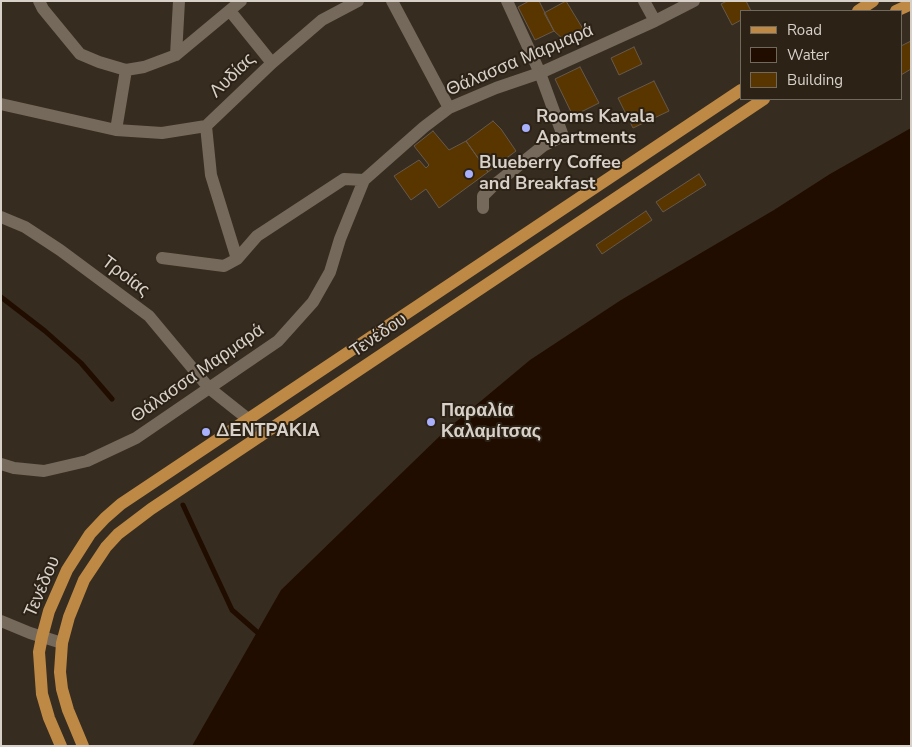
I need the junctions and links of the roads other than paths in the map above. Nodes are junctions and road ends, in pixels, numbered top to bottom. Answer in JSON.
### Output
{"nodes":[{"id":1,"x":39,"y":1,"type":"edge"},
{"id":2,"x":179,"y":1,"type":"edge"},
{"id":3,"x":241,"y":1,"type":"edge"},
{"id":4,"x":358,"y":1,"type":"edge"},
{"id":5,"x":392,"y":1,"type":"edge"},
{"id":6,"x":507,"y":1,"type":"edge"},
{"id":7,"x":644,"y":1,"type":"edge"},
{"id":8,"x":694,"y":1,"type":"edge"},
{"id":9,"x":873,"y":1,"type":"edge"},
{"id":10,"x":911,"y":4,"type":"edge"},
{"id":11,"x":860,"y":10,"type":"edge"},
{"id":12,"x":898,"y":10,"type":"edge"},
{"id":13,"x":230,"y":11,"type":"junction"},
{"id":14,"x":656,"y":21,"type":"junction"},
{"id":15,"x":176,"y":55,"type":"junction"},
{"id":16,"x":272,"y":63,"type":"junction"},
{"id":17,"x":126,"y":70,"type":"junction"},
{"id":18,"x":540,"y":73,"type":"junction"},
{"id":19,"x":740,"y":91,"type":"edge"},
{"id":20,"x":763,"y":100,"type":"edge"},
{"id":21,"x":1,"y":104,"type":"edge"},
{"id":22,"x":449,"y":108,"type":"junction"},
{"id":23,"x":206,"y":126,"type":"junction"},
{"id":24,"x":116,"y":130,"type":"junction"},
{"id":25,"x":364,"y":180,"type":"junction"},
{"id":26,"x":483,"y":208,"type":"dead end"},
{"id":27,"x":1,"y":217,"type":"edge"},
{"id":28,"x":162,"y":258,"type":"dead end"},
{"id":29,"x":237,"y":259,"type":"junction"},
{"id":30,"x":209,"y":388,"type":"junction"},
{"id":31,"x":248,"y":420,"type":"junction"},
{"id":32,"x":260,"y":436,"type":"junction"},
{"id":33,"x":1,"y":464,"type":"edge"},
{"id":34,"x":1,"y":621,"type":"edge"},
{"id":35,"x":42,"y":637,"type":"junction"},
{"id":36,"x":62,"y":643,"type":"junction"},
{"id":37,"x":61,"y":746,"type":"edge"},
{"id":38,"x":83,"y":746,"type":"edge"}],
"edges":[{"from":1,"to":17,"type":"street"},
{"from":2,"to":15,"type":"street"},
{"from":3,"to":13,"type":"street"},
{"from":4,"to":16,"type":"street","name":"Λυδίας"},
{"from":5,"to":22,"type":"street"},
{"from":6,"to":18,"type":"street"},
{"from":7,"to":14,"type":"street"},
{"from":8,"to":14,"type":"street","name":"Θάλασσα Μαρμαρά"},
{"from":9,"to":11,"type":"main road"},
{"from":10,"to":12,"type":"main road"},
{"from":13,"to":15,"type":"street"},
{"from":13,"to":16,"type":"street"},
{"from":14,"to":18,"type":"street","name":"Θάλασσα Μαρμαρά"},
{"from":15,"to":17,"type":"street"},
{"from":16,"to":23,"type":"street","name":"Λυδίας"},
{"from":17,"to":24,"type":"street"},
{"from":18,"to":22,"type":"street","name":"Θάλασσα Μαρμαρά"},
{"from":18,"to":26,"type":"street"},
{"from":19,"to":31,"type":"main road","name":"Τενέδου"},
{"from":20,"to":32,"type":"main road","name":"Τενέδου"},
{"from":21,"to":24,"type":"street"},
{"from":22,"to":25,"type":"street","name":"Θάλασσα Μαρμαρά"},
{"from":23,"to":24,"type":"street"},
{"from":23,"to":29,"type":"street"},
{"from":25,"to":29,"type":"street"},
{"from":25,"to":30,"type":"street","name":"Θάλασσα Μαρμαρά"},
{"from":27,"to":30,"type":"street","name":"Τροίας"},
{"from":28,"to":29,"type":"street"},
{"from":30,"to":31,"type":"street","name":"Τροίας"},
{"from":30,"to":33,"type":"street","name":"Θάλασσα Μαρμαρά"},
{"from":31,"to":32,"type":"street","name":"Τροίας"},
{"from":31,"to":35,"type":"main road","name":"Τενέδου"},
{"from":32,"to":36,"type":"main road","name":"Τενέδου"},
{"from":34,"to":35,"type":"street"},
{"from":35,"to":36,"type":"street"},
{"from":35,"to":37,"type":"main road","name":"Τενέδου"},
{"from":36,"to":38,"type":"main road","name":"Τενέδου"}]}
